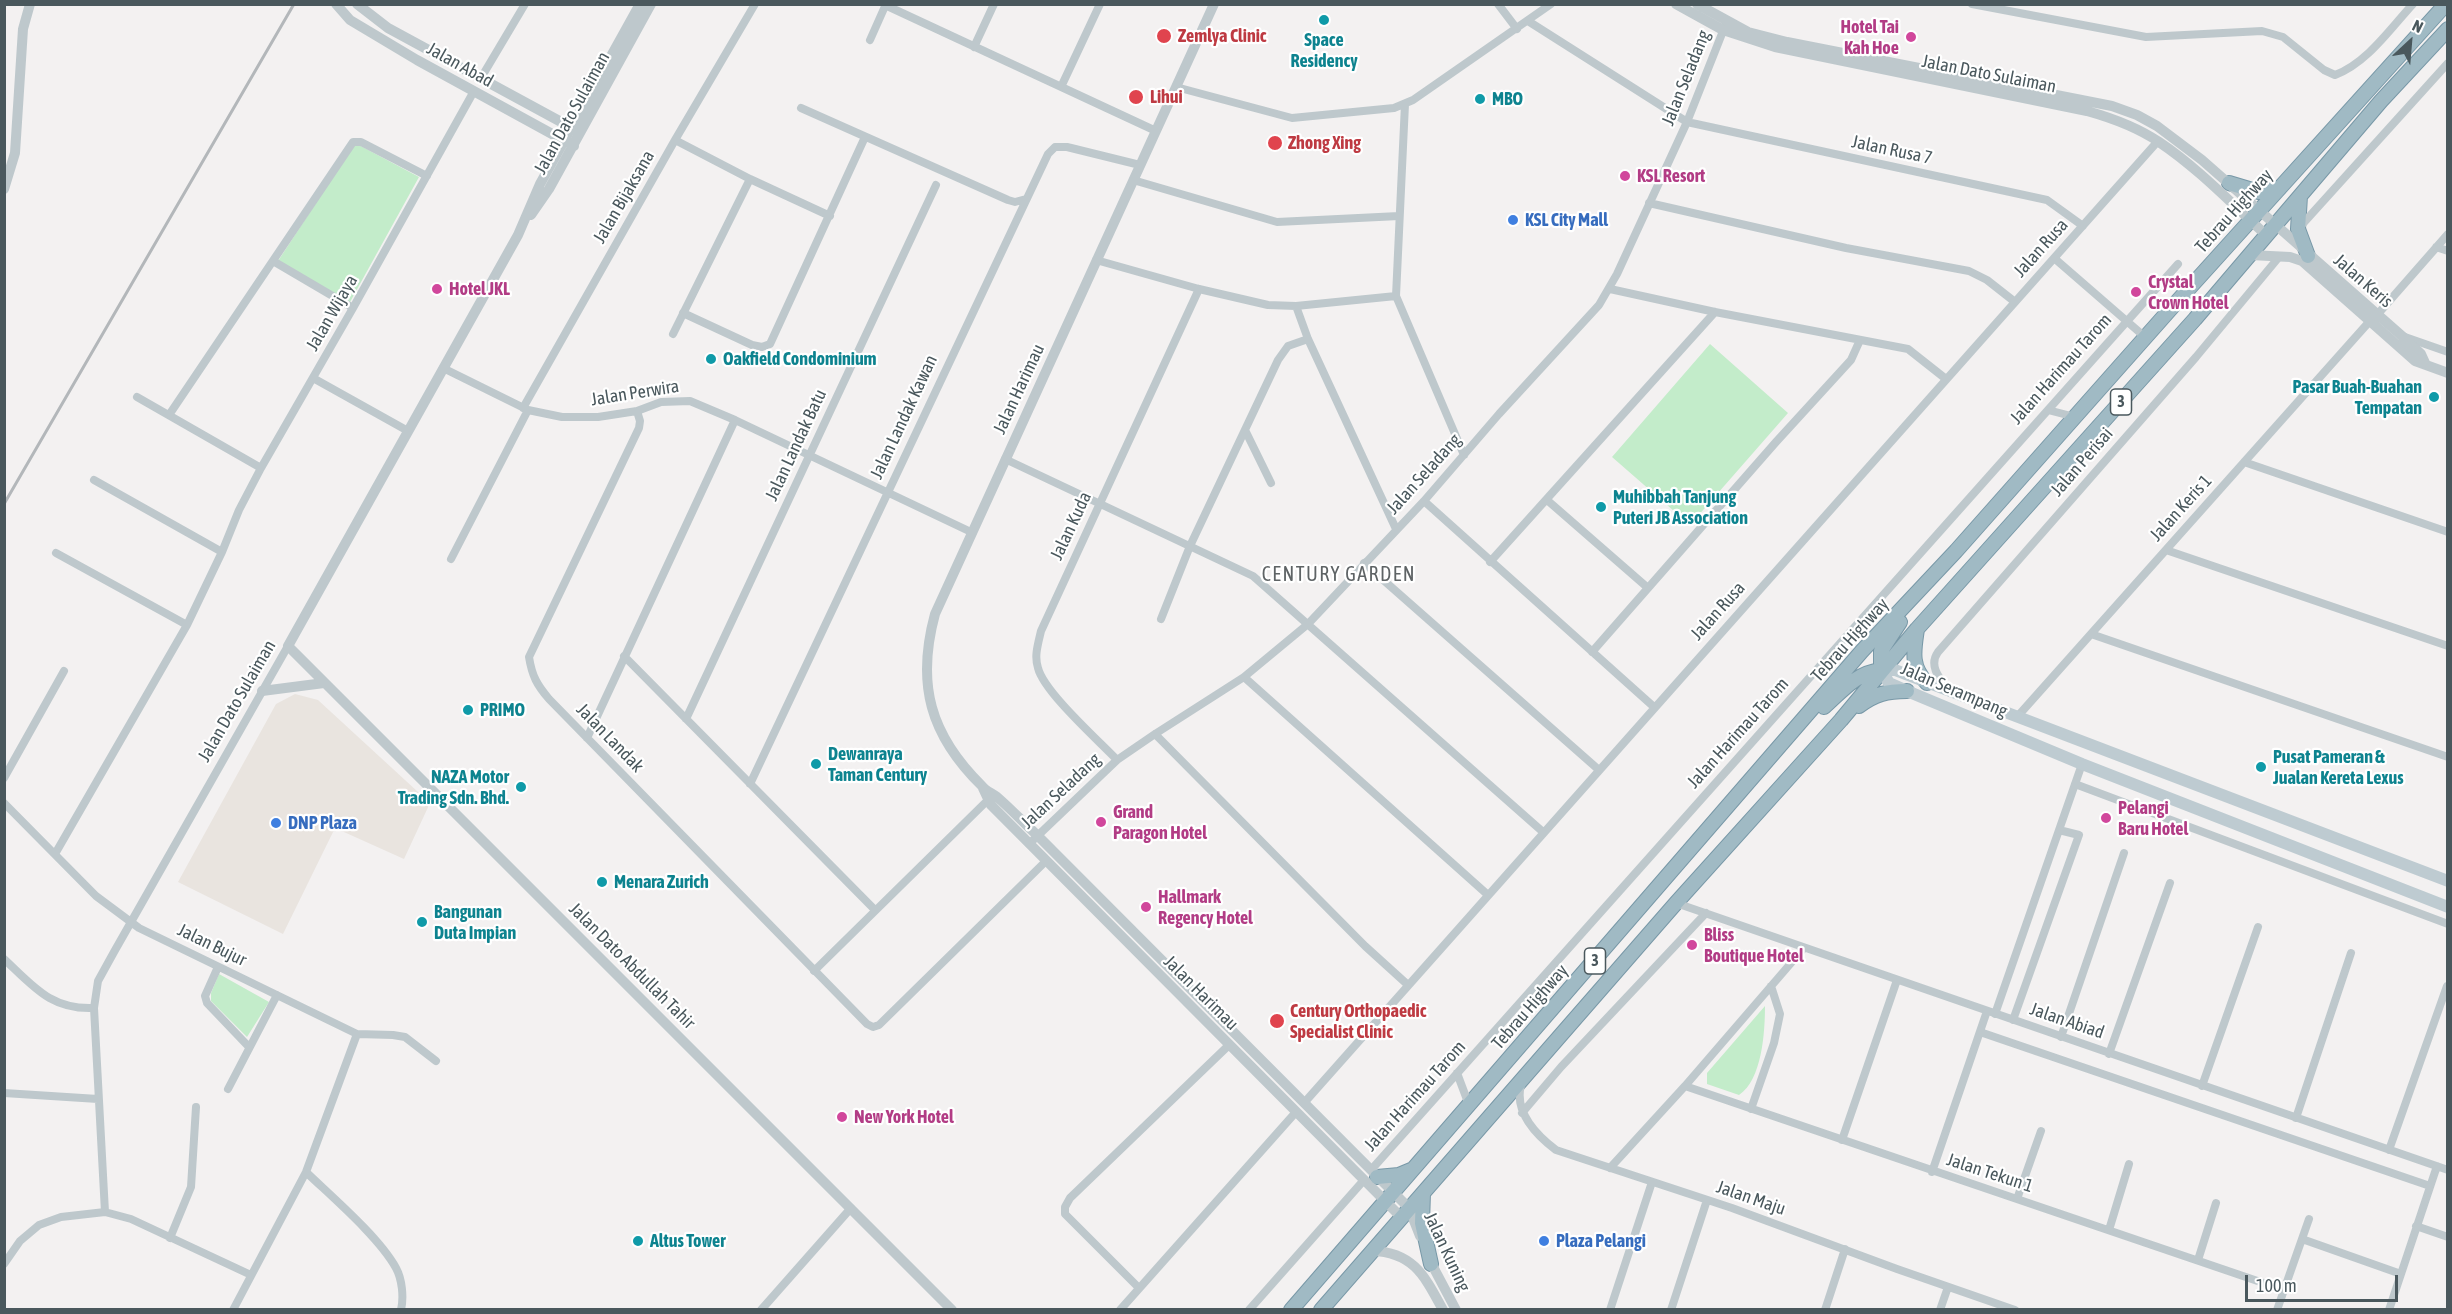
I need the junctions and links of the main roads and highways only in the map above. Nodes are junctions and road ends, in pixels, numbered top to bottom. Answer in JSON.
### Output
{"nodes":[{"id":1,"x":2446,"y":4,"type":"edge"},
{"id":2,"x":2448,"y":29,"type":"edge"},
{"id":3,"x":2229,"y":183,"type":"road end"},
{"id":4,"x":2279,"y":189,"type":"junction"},
{"id":5,"x":2300,"y":196,"type":"junction"},
{"id":6,"x":2308,"y":256,"type":"road end"},
{"id":7,"x":1956,"y":551,"type":"junction"},
{"id":8,"x":1917,"y":629,"type":"junction"},
{"id":9,"x":1881,"y":670,"type":"junction"},
{"id":10,"x":1927,"y":683,"type":"junction"},
{"id":11,"x":1907,"y":691,"type":"junction"},
{"id":12,"x":1841,"y":720,"type":"junction"},
{"id":13,"x":1777,"y":752,"type":"junction"},
{"id":14,"x":2448,"y":881,"type":"edge"},
{"id":15,"x":2448,"y":907,"type":"edge"},
{"id":16,"x":1413,"y":1170,"type":"junction"},
{"id":17,"x":1371,"y":1176,"type":"road end"},
{"id":18,"x":1423,"y":1192,"type":"junction"},
{"id":19,"x":1431,"y":1264,"type":"road end"},
{"id":20,"x":1291,"y":1310,"type":"edge"},
{"id":21,"x":1321,"y":1310,"type":"edge"}],
"edges":[{"from":1,"to":4,"type":"highway","name":"Tebrau Highway","number":"3"},
{"from":2,"to":5,"type":"highway","number":"3"},
{"from":3,"to":4,"type":"highway"},
{"from":4,"to":7,"type":"highway","name":"Tebrau Highway","number":"3"},
{"from":5,"to":6,"type":"highway"},
{"from":5,"to":8,"type":"highway","number":"3"},
{"from":7,"to":9,"type":"highway"},
{"from":7,"to":13,"type":"highway","name":"Tebrau Highway","number":"3"},
{"from":8,"to":9,"type":"highway","number":"3"},
{"from":8,"to":10,"type":"highway"},
{"from":9,"to":10,"type":"main road","name":"Jalan Serampang"},
{"from":9,"to":11,"type":"main road","name":"Jalan Serampang"},
{"from":9,"to":12,"type":"highway","number":"3"},
{"from":9,"to":13,"type":"highway"},
{"from":10,"to":14,"type":"main road","name":"Jalan Serampang"},
{"from":11,"to":12,"type":"highway"},
{"from":11,"to":15,"type":"main road","name":"Jalan Serampang"},
{"from":12,"to":18,"type":"highway","number":"3"},
{"from":13,"to":16,"type":"highway","name":"Tebrau Highway","number":"3"},
{"from":16,"to":17,"type":"highway"},
{"from":16,"to":20,"type":"highway","name":"Tebrau Highway","number":"3"},
{"from":18,"to":19,"type":"highway"},
{"from":18,"to":21,"type":"highway","number":"3"}]}
